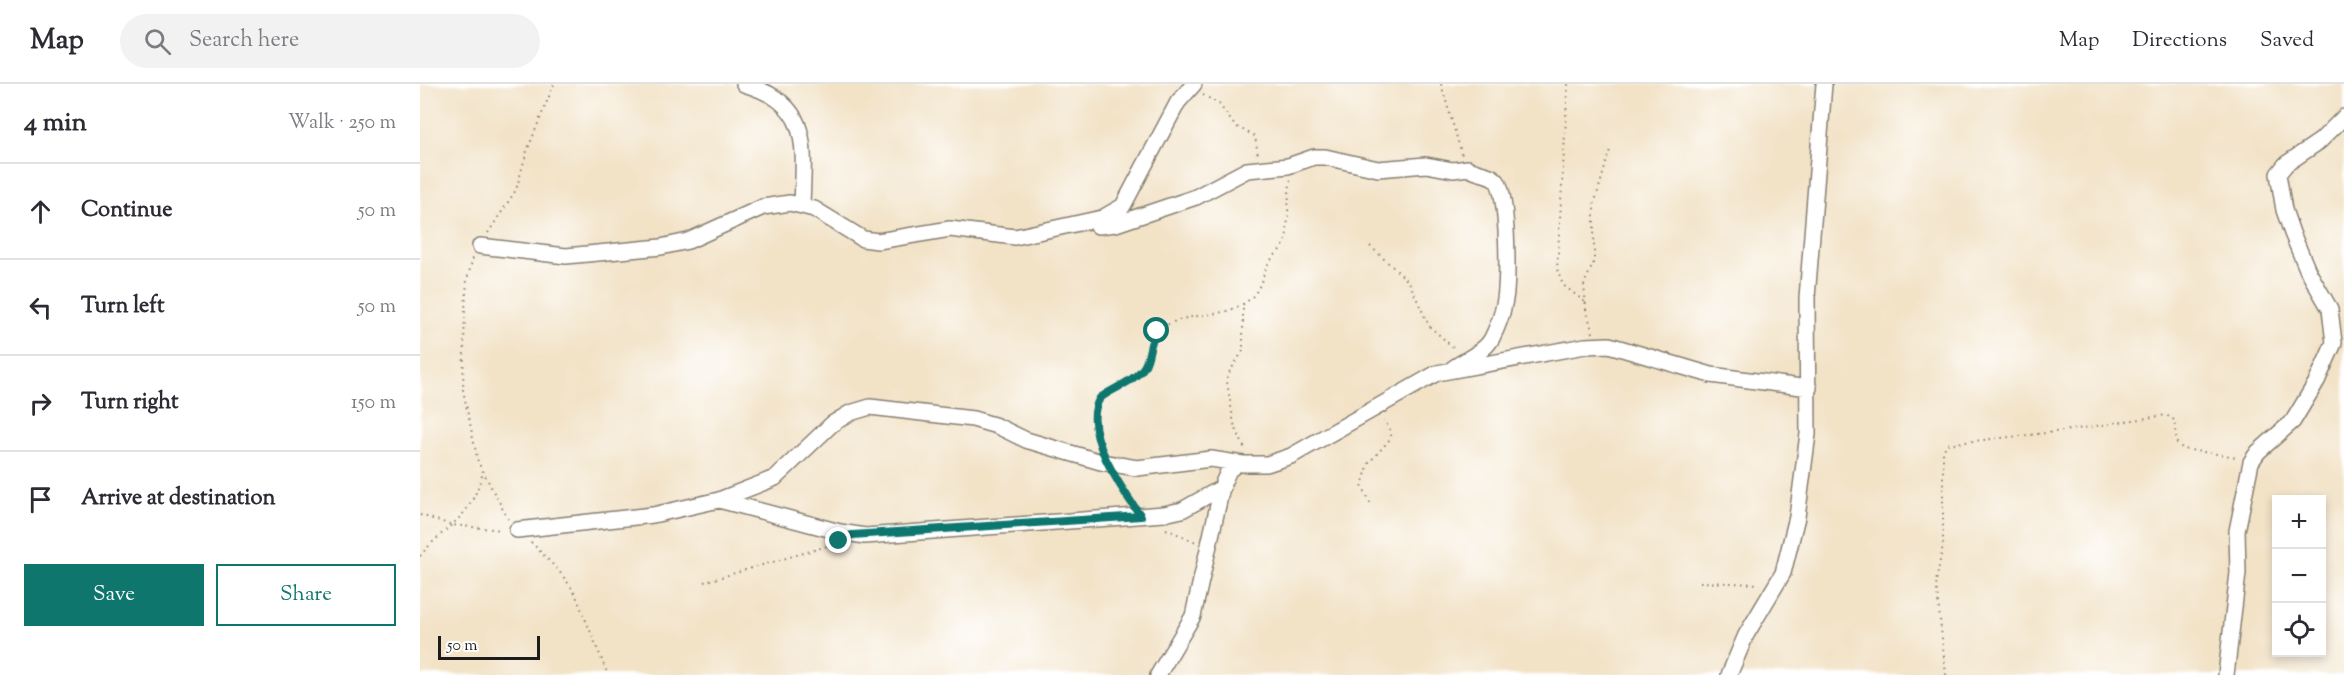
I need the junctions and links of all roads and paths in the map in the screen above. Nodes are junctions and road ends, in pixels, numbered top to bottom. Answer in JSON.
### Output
{"nodes":[{"id":1,"x":554,"y":84,"type":"edge"},
{"id":2,"x":744,"y":84,"type":"edge"},
{"id":3,"x":1441,"y":84,"type":"edge"},
{"id":4,"x":1569,"y":84,"type":"edge"},
{"id":5,"x":1824,"y":84,"type":"edge"},
{"id":6,"x":1197,"y":87,"type":"edge"},
{"id":7,"x":2344,"y":117,"type":"edge"},
{"id":8,"x":1610,"y":150,"type":"dead end"},
{"id":9,"x":1294,"y":165,"type":"junction"},
{"id":10,"x":1265,"y":168,"type":"junction"},
{"id":11,"x":1467,"y":168,"type":"junction"},
{"id":12,"x":802,"y":205,"type":"junction"},
{"id":13,"x":1078,"y":223,"type":"junction"},
{"id":14,"x":480,"y":246,"type":"junction"},
{"id":15,"x":1370,"y":246,"type":"dead end"},
{"id":16,"x":1585,"y":302,"type":"junction"},
{"id":17,"x":1243,"y":303,"type":"junction"},
{"id":18,"x":1601,"y":345,"type":"junction"},
{"id":19,"x":1466,"y":359,"type":"junction"},
{"id":20,"x":1449,"y":370,"type":"junction"},
{"id":21,"x":1809,"y":388,"type":"junction"},
{"id":22,"x":1376,"y":410,"type":"junction"},
{"id":23,"x":1109,"y":464,"type":"junction"},
{"id":24,"x":1244,"y":464,"type":"junction"},
{"id":25,"x":2249,"y":468,"type":"junction"},
{"id":26,"x":483,"y":472,"type":"junction"},
{"id":27,"x":1223,"y":487,"type":"junction"},
{"id":28,"x":719,"y":500,"type":"junction"},
{"id":29,"x":1370,"y":503,"type":"dead end"},
{"id":30,"x":420,"y":515,"type":"edge"},
{"id":31,"x":1141,"y":516,"type":"junction"},
{"id":32,"x":453,"y":525,"type":"junction"},
{"id":33,"x":517,"y":530,"type":"junction"},
{"id":34,"x":852,"y":535,"type":"junction"},
{"id":35,"x":1210,"y":547,"type":"junction"},
{"id":36,"x":420,"y":556,"type":"edge"},
{"id":37,"x":704,"y":582,"type":"dead end"},
{"id":38,"x":1700,"y":582,"type":"dead end"},
{"id":39,"x":1776,"y":586,"type":"junction"},
{"id":40,"x":608,"y":675,"type":"edge"},
{"id":41,"x":1158,"y":675,"type":"edge"},
{"id":42,"x":1729,"y":675,"type":"edge"},
{"id":43,"x":1946,"y":675,"type":"edge"},
{"id":44,"x":2226,"y":675,"type":"edge"}],
"edges":[{"from":1,"to":14,"type":"path"},
{"from":2,"to":12,"type":"street"},
{"from":3,"to":11,"type":"path"},
{"from":4,"to":16,"type":"path"},
{"from":5,"to":21,"type":"street"},
{"from":6,"to":10,"type":"path"},
{"from":6,"to":13,"type":"street"},
{"from":7,"to":25,"type":"street"},
{"from":8,"to":16,"type":"path"},
{"from":9,"to":10,"type":"street"},
{"from":9,"to":11,"type":"street"},
{"from":9,"to":17,"type":"path"},
{"from":10,"to":13,"type":"street"},
{"from":11,"to":19,"type":"street"},
{"from":12,"to":13,"type":"street"},
{"from":12,"to":14,"type":"street"},
{"from":14,"to":26,"type":"path"},
{"from":15,"to":19,"type":"path"},
{"from":16,"to":18,"type":"path"},
{"from":17,"to":23,"type":"path"},
{"from":17,"to":24,"type":"path"},
{"from":18,"to":20,"type":"street"},
{"from":18,"to":21,"type":"street"},
{"from":19,"to":20,"type":"street"},
{"from":20,"to":22,"type":"street"},
{"from":21,"to":39,"type":"street"},
{"from":22,"to":24,"type":"street"},
{"from":22,"to":29,"type":"path"},
{"from":23,"to":24,"type":"street"},
{"from":23,"to":28,"type":"street"},
{"from":23,"to":31,"type":"path"},
{"from":24,"to":27,"type":"street"},
{"from":25,"to":43,"type":"path"},
{"from":25,"to":44,"type":"street"},
{"from":26,"to":32,"type":"path"},
{"from":26,"to":33,"type":"path"},
{"from":27,"to":31,"type":"street"},
{"from":27,"to":35,"type":"street"},
{"from":28,"to":33,"type":"street"},
{"from":28,"to":34,"type":"street"},
{"from":30,"to":32,"type":"path"},
{"from":31,"to":34,"type":"street"},
{"from":31,"to":35,"type":"path"},
{"from":32,"to":33,"type":"path"},
{"from":32,"to":36,"type":"path"},
{"from":33,"to":40,"type":"path"},
{"from":34,"to":37,"type":"path"},
{"from":35,"to":41,"type":"street"},
{"from":38,"to":39,"type":"path"},
{"from":39,"to":42,"type":"street"}]}
